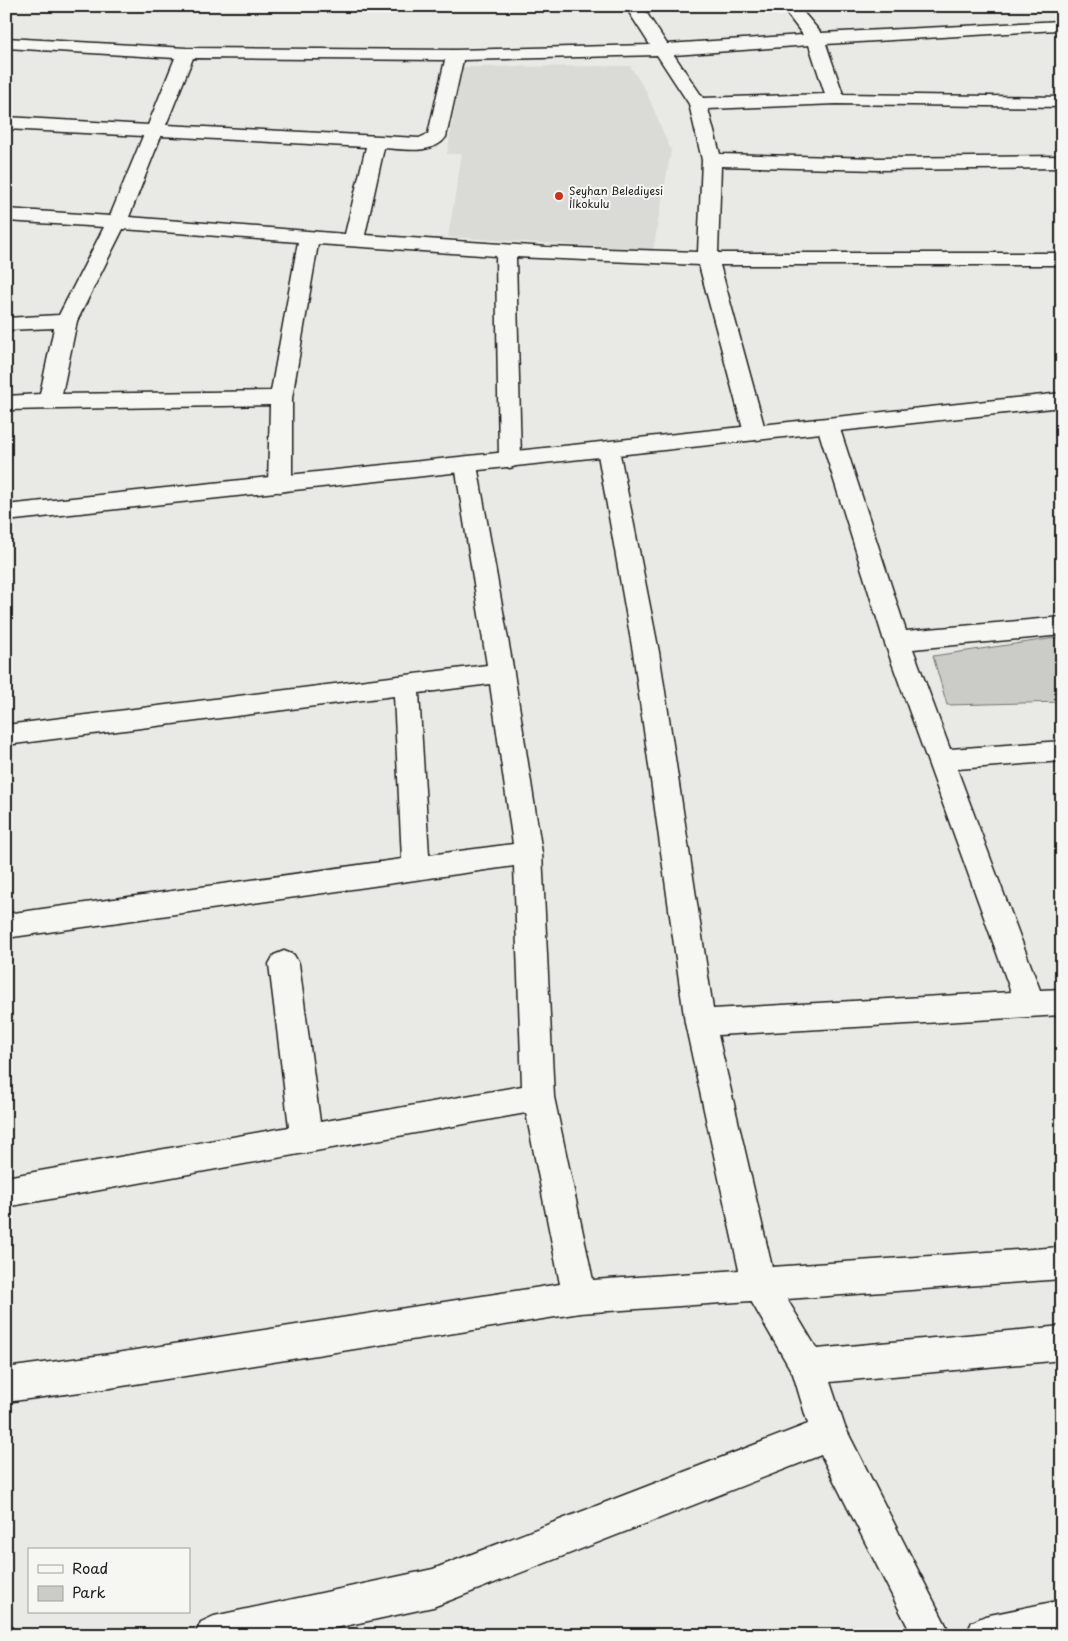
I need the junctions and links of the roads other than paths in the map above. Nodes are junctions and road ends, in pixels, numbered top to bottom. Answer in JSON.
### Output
{"nodes":[{"id":1,"x":633,"y":6,"type":"edge"},
{"id":2,"x":789,"y":6,"type":"edge"},
{"id":3,"x":1048,"y":6,"type":"edge"},
{"id":4,"x":1059,"y":34,"type":"edge"},
{"id":5,"x":816,"y":39,"type":"junction"},
{"id":6,"x":6,"y":43,"type":"edge"},
{"id":7,"x":664,"y":50,"type":"junction"},
{"id":8,"x":186,"y":53,"type":"junction"},
{"id":9,"x":455,"y":55,"type":"junction"},
{"id":10,"x":836,"y":99,"type":"junction"},
{"id":11,"x":1062,"y":102,"type":"edge"},
{"id":12,"x":698,"y":104,"type":"junction"},
{"id":13,"x":6,"y":123,"type":"edge"},
{"id":14,"x":156,"y":130,"type":"junction"},
{"id":15,"x":376,"y":143,"type":"junction"},
{"id":16,"x":712,"y":160,"type":"junction"},
{"id":17,"x":1062,"y":162,"type":"edge"},
{"id":18,"x":6,"y":215,"type":"edge"},
{"id":19,"x":117,"y":222,"type":"junction"},
{"id":20,"x":309,"y":238,"type":"junction"},
{"id":21,"x":354,"y":239,"type":"junction"},
{"id":22,"x":506,"y":250,"type":"junction"},
{"id":23,"x":708,"y":259,"type":"junction"},
{"id":24,"x":1062,"y":259,"type":"edge"},
{"id":25,"x":66,"y":321,"type":"junction"},
{"id":26,"x":6,"y":324,"type":"edge"},
{"id":27,"x":281,"y":398,"type":"junction"},
{"id":28,"x":50,"y":400,"type":"junction"},
{"id":29,"x":1062,"y":400,"type":"edge"},
{"id":30,"x":6,"y":403,"type":"edge"},
{"id":31,"x":828,"y":426,"type":"junction"},
{"id":32,"x":755,"y":434,"type":"junction"},
{"id":33,"x":608,"y":449,"type":"junction"},
{"id":34,"x":510,"y":460,"type":"junction"},
{"id":35,"x":466,"y":464,"type":"junction"},
{"id":36,"x":280,"y":484,"type":"junction"},
{"id":37,"x":6,"y":514,"type":"edge"},
{"id":38,"x":1062,"y":626,"type":"edge"},
{"id":39,"x":897,"y":641,"type":"junction"},
{"id":40,"x":501,"y":673,"type":"junction"},
{"id":41,"x":406,"y":685,"type":"junction"},
{"id":42,"x":6,"y":734,"type":"edge"},
{"id":43,"x":1062,"y":751,"type":"edge"},
{"id":44,"x":940,"y":760,"type":"junction"},
{"id":45,"x":528,"y":853,"type":"junction"},
{"id":46,"x":416,"y":868,"type":"junction"},
{"id":47,"x":6,"y":926,"type":"edge"},
{"id":48,"x":284,"y":964,"type":"dead end"},
{"id":49,"x":1062,"y":1002,"type":"edge"},
{"id":50,"x":1030,"y":1004,"type":"junction"},
{"id":51,"x":700,"y":1023,"type":"junction"},
{"id":52,"x":538,"y":1097,"type":"junction"},
{"id":53,"x":306,"y":1138,"type":"junction"},
{"id":54,"x":6,"y":1192,"type":"edge"},
{"id":55,"x":1062,"y":1264,"type":"edge"},
{"id":56,"x":759,"y":1284,"type":"junction"},
{"id":57,"x":580,"y":1297,"type":"junction"},
{"id":58,"x":1062,"y":1343,"type":"edge"},
{"id":59,"x":808,"y":1367,"type":"junction"},
{"id":60,"x":6,"y":1385,"type":"edge"},
{"id":61,"x":829,"y":1434,"type":"junction"},
{"id":62,"x":1062,"y":1619,"type":"edge"},
{"id":63,"x":214,"y":1635,"type":"edge"},
{"id":64,"x":932,"y":1635,"type":"edge"},
{"id":65,"x":985,"y":1635,"type":"edge"}],
"edges":[{"from":1,"to":7,"type":"street"},
{"from":2,"to":5,"type":"street"},
{"from":3,"to":4,"type":"street"},
{"from":4,"to":5,"type":"street"},
{"from":5,"to":7,"type":"street"},
{"from":5,"to":10,"type":"street"},
{"from":6,"to":8,"type":"street"},
{"from":7,"to":9,"type":"street"},
{"from":7,"to":12,"type":"street"},
{"from":8,"to":9,"type":"street"},
{"from":8,"to":14,"type":"street"},
{"from":9,"to":15,"type":"street"},
{"from":10,"to":11,"type":"street"},
{"from":10,"to":12,"type":"street"},
{"from":12,"to":16,"type":"street"},
{"from":13,"to":14,"type":"street"},
{"from":14,"to":15,"type":"street"},
{"from":14,"to":19,"type":"street"},
{"from":15,"to":21,"type":"street"},
{"from":16,"to":17,"type":"street"},
{"from":16,"to":23,"type":"street"},
{"from":18,"to":19,"type":"street"},
{"from":19,"to":20,"type":"street"},
{"from":19,"to":25,"type":"street"},
{"from":20,"to":21,"type":"street"},
{"from":20,"to":27,"type":"street"},
{"from":21,"to":22,"type":"street"},
{"from":22,"to":23,"type":"street"},
{"from":22,"to":34,"type":"street"},
{"from":23,"to":24,"type":"street"},
{"from":23,"to":32,"type":"street"},
{"from":25,"to":26,"type":"street"},
{"from":25,"to":28,"type":"street"},
{"from":27,"to":28,"type":"street"},
{"from":27,"to":36,"type":"street"},
{"from":28,"to":30,"type":"street"},
{"from":29,"to":31,"type":"street"},
{"from":31,"to":32,"type":"street"},
{"from":31,"to":39,"type":"street"},
{"from":32,"to":33,"type":"street"},
{"from":33,"to":34,"type":"street"},
{"from":33,"to":51,"type":"street"},
{"from":34,"to":35,"type":"street"},
{"from":35,"to":36,"type":"street"},
{"from":35,"to":40,"type":"street"},
{"from":36,"to":37,"type":"street"},
{"from":38,"to":39,"type":"street"},
{"from":39,"to":44,"type":"street"},
{"from":40,"to":41,"type":"street"},
{"from":40,"to":45,"type":"street"},
{"from":41,"to":42,"type":"street"},
{"from":41,"to":46,"type":"street"},
{"from":43,"to":44,"type":"street"},
{"from":44,"to":50,"type":"street"},
{"from":45,"to":46,"type":"street"},
{"from":45,"to":52,"type":"street"},
{"from":46,"to":47,"type":"street"},
{"from":48,"to":53,"type":"street"},
{"from":49,"to":50,"type":"street"},
{"from":50,"to":51,"type":"street"},
{"from":51,"to":56,"type":"street"},
{"from":52,"to":53,"type":"street"},
{"from":52,"to":57,"type":"street"},
{"from":53,"to":54,"type":"street"},
{"from":55,"to":56,"type":"street"},
{"from":56,"to":57,"type":"street"},
{"from":56,"to":59,"type":"street"},
{"from":57,"to":60,"type":"street"},
{"from":58,"to":59,"type":"street"},
{"from":59,"to":61,"type":"street"},
{"from":61,"to":63,"type":"street"},
{"from":61,"to":64,"type":"street"},
{"from":62,"to":65,"type":"street"}]}
